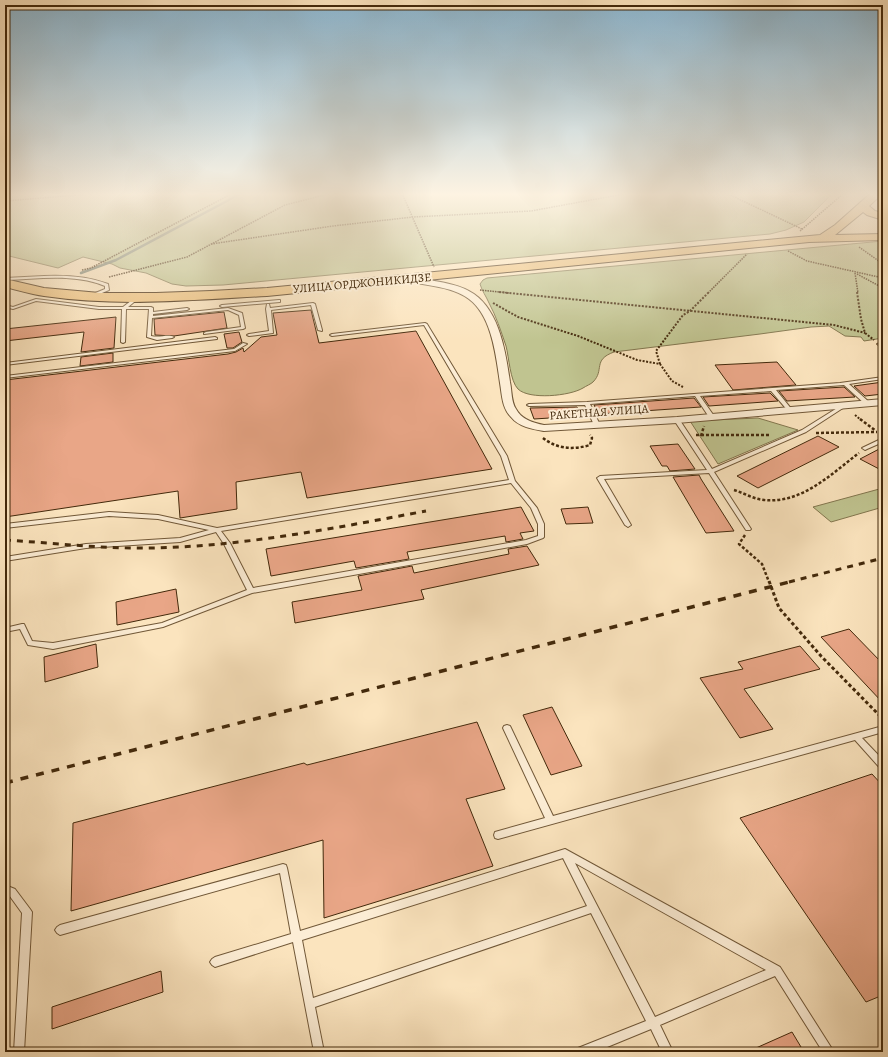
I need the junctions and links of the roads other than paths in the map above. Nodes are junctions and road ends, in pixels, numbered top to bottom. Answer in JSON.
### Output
{"nodes":[{"id":1,"x":772,"y":242,"type":"edge"},
{"id":2,"x":5,"y":279,"type":"edge"},
{"id":3,"x":410,"y":279,"type":"junction"},
{"id":4,"x":5,"y":283,"type":"edge"},
{"id":5,"x":85,"y":296,"type":"junction"},
{"id":6,"x":137,"y":298,"type":"junction"},
{"id":7,"x":279,"y":301,"type":"dead end"},
{"id":8,"x":268,"y":302,"type":"junction"},
{"id":9,"x":5,"y":306,"type":"edge"},
{"id":10,"x":124,"y":308,"type":"junction"},
{"id":11,"x":268,"y":309,"type":"junction"},
{"id":12,"x":151,"y":315,"type":"junction"},
{"id":13,"x":320,"y":330,"type":"dead end"},
{"id":14,"x":206,"y":333,"type":"dead end"},
{"id":15,"x":249,"y":335,"type":"dead end"},
{"id":16,"x":332,"y":335,"type":"dead end"},
{"id":17,"x":172,"y":337,"type":"dead end"},
{"id":18,"x":215,"y":338,"type":"dead end"},
{"id":19,"x":123,"y":342,"type":"dead end"},
{"id":20,"x":881,"y":343,"type":"edge"},
{"id":21,"x":245,"y":344,"type":"dead end"},
{"id":22,"x":883,"y":347,"type":"edge"},
{"id":23,"x":5,"y":364,"type":"edge"},
{"id":24,"x":5,"y":377,"type":"edge"},
{"id":25,"x":883,"y":378,"type":"edge"},
{"id":26,"x":846,"y":384,"type":"junction"},
{"id":27,"x":773,"y":390,"type":"junction"},
{"id":28,"x":697,"y":395,"type":"junction"},
{"id":29,"x":883,"y":402,"type":"edge"},
{"id":30,"x":587,"y":403,"type":"junction"},
{"id":31,"x":867,"y":403,"type":"junction"},
{"id":32,"x":529,"y":405,"type":"dead end"},
{"id":33,"x":844,"y":406,"type":"junction"},
{"id":34,"x":791,"y":411,"type":"junction"},
{"id":35,"x":711,"y":416,"type":"junction"},
{"id":36,"x":677,"y":420,"type":"junction"},
{"id":37,"x":597,"y":425,"type":"junction"},
{"id":38,"x":883,"y":440,"type":"edge"},
{"id":39,"x":865,"y":448,"type":"road end"},
{"id":40,"x":711,"y":471,"type":"junction"},
{"id":41,"x":512,"y":481,"type":"junction"},
{"id":42,"x":628,"y":525,"type":"dead end"},
{"id":43,"x":5,"y":526,"type":"edge"},
{"id":44,"x":748,"y":529,"type":"dead end"},
{"id":45,"x":217,"y":530,"type":"junction"},
{"id":46,"x":5,"y":559,"type":"edge"},
{"id":47,"x":251,"y":591,"type":"junction"},
{"id":48,"x":5,"y":630,"type":"edge"},
{"id":49,"x":507,"y":728,"type":"dead end"},
{"id":50,"x":883,"y":729,"type":"edge"},
{"id":51,"x":856,"y":736,"type":"junction"},
{"id":52,"x":883,"y":766,"type":"edge"},
{"id":53,"x":551,"y":821,"type":"junction"},
{"id":54,"x":498,"y":835,"type":"dead end"},
{"id":55,"x":566,"y":853,"type":"junction"},
{"id":56,"x":5,"y":889,"type":"edge"},
{"id":57,"x":594,"y":908,"type":"junction"},
{"id":58,"x":60,"y":930,"type":"dead end"},
{"id":59,"x":296,"y":936,"type":"junction"},
{"id":60,"x":215,"y":962,"type":"dead end"},
{"id":61,"x":777,"y":970,"type":"junction"},
{"id":62,"x":310,"y":1004,"type":"junction"},
{"id":63,"x":653,"y":1023,"type":"junction"},
{"id":64,"x":19,"y":1052,"type":"edge"},
{"id":65,"x":319,"y":1052,"type":"edge"},
{"id":66,"x":582,"y":1052,"type":"edge"},
{"id":67,"x":668,"y":1052,"type":"edge"},
{"id":68,"x":829,"y":1052,"type":"edge"}],
"edges":[{"from":1,"to":3,"type":"main road","name":"УЛИЦА ОРДЖОНИКИДЗЕ"},
{"from":2,"to":5,"type":"lane"},
{"from":3,"to":6,"type":"main road","name":"УЛИЦА ОРДЖОНИКИДЗЕ"},
{"from":3,"to":37,"type":"street","name":"РАКЕТНАЯ УЛИЦА"},
{"from":4,"to":5,"type":"main road","name":"УЛИЦА ОРДЖОНИКИДЗЕ"},
{"from":5,"to":6,"type":"main road","name":"УЛИЦА ОРДЖОНИКИДЗЕ"},
{"from":6,"to":10,"type":"lane"},
{"from":7,"to":8,"type":"lane"},
{"from":8,"to":11,"type":"lane"},
{"from":8,"to":12,"type":"lane"},
{"from":9,"to":10,"type":"lane"},
{"from":10,"to":12,"type":"lane"},
{"from":10,"to":19,"type":"lane"},
{"from":11,"to":13,"type":"lane"},
{"from":11,"to":15,"type":"lane"},
{"from":12,"to":14,"type":"lane"},
{"from":12,"to":17,"type":"lane"},
{"from":16,"to":41,"type":"lane"},
{"from":18,"to":23,"type":"lane"},
{"from":20,"to":22,"type":"lane"},
{"from":21,"to":24,"type":"lane"},
{"from":25,"to":26,"type":"lane"},
{"from":26,"to":27,"type":"lane"},
{"from":26,"to":31,"type":"lane"},
{"from":27,"to":28,"type":"lane"},
{"from":27,"to":34,"type":"lane"},
{"from":28,"to":30,"type":"lane"},
{"from":28,"to":35,"type":"lane"},
{"from":29,"to":31,"type":"street","name":"РАКЕТНАЯ УЛИЦА"},
{"from":30,"to":32,"type":"lane"},
{"from":30,"to":37,"type":"lane"},
{"from":31,"to":33,"type":"street","name":"РАКЕТНАЯ УЛИЦА"},
{"from":33,"to":34,"type":"street","name":"РАКЕТНАЯ УЛИЦА"},
{"from":33,"to":40,"type":"lane"},
{"from":34,"to":35,"type":"street","name":"РАКЕТНАЯ УЛИЦА"},
{"from":35,"to":36,"type":"street","name":"РАКЕТНАЯ УЛИЦА"},
{"from":36,"to":37,"type":"street","name":"РАКЕТНАЯ УЛИЦА"},
{"from":36,"to":40,"type":"lane"},
{"from":38,"to":39,"type":"lane"},
{"from":40,"to":42,"type":"lane"},
{"from":40,"to":44,"type":"lane"},
{"from":41,"to":45,"type":"lane"},
{"from":41,"to":47,"type":"lane"},
{"from":43,"to":45,"type":"lane"},
{"from":45,"to":46,"type":"lane"},
{"from":45,"to":47,"type":"lane"},
{"from":47,"to":48,"type":"lane"},
{"from":49,"to":53,"type":"lane"},
{"from":50,"to":51,"type":"lane"},
{"from":51,"to":52,"type":"lane"},
{"from":51,"to":53,"type":"lane"},
{"from":53,"to":54,"type":"lane"},
{"from":55,"to":57,"type":"lane"},
{"from":55,"to":59,"type":"lane"},
{"from":55,"to":61,"type":"lane"},
{"from":56,"to":64,"type":"lane"},
{"from":57,"to":62,"type":"lane"},
{"from":57,"to":63,"type":"lane"},
{"from":58,"to":59,"type":"lane"},
{"from":59,"to":60,"type":"lane"},
{"from":59,"to":62,"type":"lane"},
{"from":61,"to":63,"type":"lane"},
{"from":61,"to":68,"type":"lane"},
{"from":62,"to":65,"type":"lane"},
{"from":63,"to":66,"type":"lane"},
{"from":63,"to":67,"type":"lane"}]}
